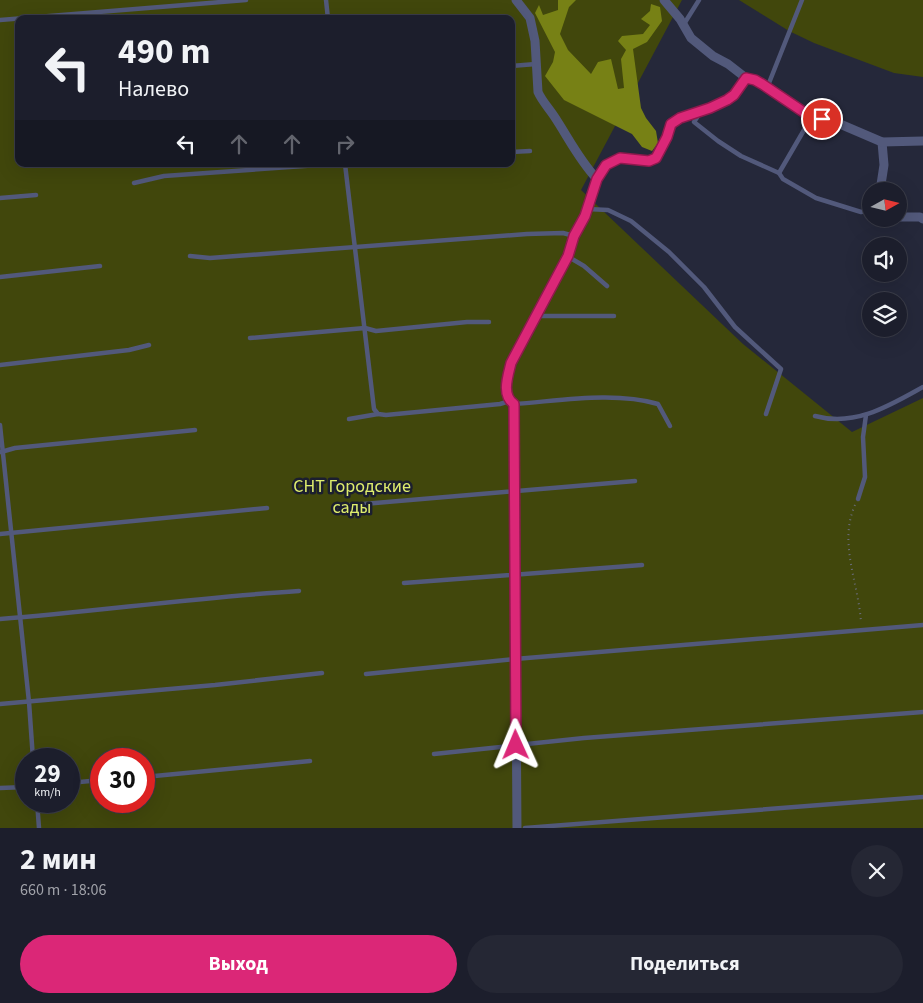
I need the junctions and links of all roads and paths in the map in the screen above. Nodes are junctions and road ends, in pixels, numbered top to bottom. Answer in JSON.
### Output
{"nodes":[{"id":1,"x":246,"y":0,"type":"edge"},
{"id":2,"x":326,"y":0,"type":"edge"},
{"id":3,"x":516,"y":0,"type":"edge"},
{"id":4,"x":664,"y":0,"type":"edge"},
{"id":5,"x":699,"y":0,"type":"edge"},
{"id":6,"x":802,"y":0,"type":"edge"},
{"id":7,"x":62,"y":15,"type":"edge"},
{"id":8,"x":328,"y":15,"type":"edge"},
{"id":9,"x":15,"y":19,"type":"edge"},
{"id":10,"x":0,"y":20,"type":"edge"},
{"id":11,"x":683,"y":25,"type":"junction"},
{"id":12,"x":536,"y":64,"type":"junction"},
{"id":13,"x":515,"y":66,"type":"edge"},
{"id":14,"x":746,"y":78,"type":"junction"},
{"id":15,"x":766,"y":88,"type":"junction"},
{"id":16,"x":701,"y":112,"type":"junction"},
{"id":17,"x":811,"y":117,"type":"junction"},
{"id":18,"x":923,"y":141,"type":"edge"},
{"id":19,"x":882,"y":142,"type":"junction"},
{"id":20,"x":530,"y":151,"type":"dead end"},
{"id":21,"x":515,"y":152,"type":"edge"},
{"id":22,"x":291,"y":167,"type":"edge"},
{"id":23,"x":345,"y":167,"type":"edge"},
{"id":24,"x":779,"y":172,"type":"junction"},
{"id":25,"x":597,"y":179,"type":"junction"},
{"id":26,"x":881,"y":182,"type":"edge"},
{"id":27,"x":134,"y":183,"type":"dead end"},
{"id":28,"x":36,"y":194,"type":"dead end"},
{"id":29,"x":0,"y":198,"type":"edge"},
{"id":30,"x":587,"y":209,"type":"junction"},
{"id":31,"x":862,"y":212,"type":"edge"},
{"id":32,"x":908,"y":217,"type":"edge"},
{"id":33,"x":922,"y":218,"type":"edge"},
{"id":34,"x":574,"y":236,"type":"junction"},
{"id":35,"x":355,"y":246,"type":"junction"},
{"id":36,"x":190,"y":256,"type":"dead end"},
{"id":37,"x":568,"y":256,"type":"junction"},
{"id":38,"x":100,"y":266,"type":"dead end"},
{"id":39,"x":0,"y":277,"type":"edge"},
{"id":40,"x":607,"y":286,"type":"dead end"},
{"id":41,"x":537,"y":316,"type":"junction"},
{"id":42,"x":614,"y":316,"type":"dead end"},
{"id":43,"x":489,"y":322,"type":"dead end"},
{"id":44,"x":365,"y":328,"type":"junction"},
{"id":45,"x":250,"y":338,"type":"dead end"},
{"id":46,"x":149,"y":345,"type":"dead end"},
{"id":47,"x":0,"y":365,"type":"edge"},
{"id":48,"x":923,"y":387,"type":"edge"},
{"id":49,"x":512,"y":402,"type":"junction"},
{"id":50,"x":378,"y":414,"type":"junction"},
{"id":51,"x":766,"y":414,"type":"dead end"},
{"id":52,"x":866,"y":414,"type":"junction"},
{"id":53,"x":815,"y":416,"type":"dead end"},
{"id":54,"x":349,"y":419,"type":"dead end"},
{"id":55,"x":0,"y":425,"type":"edge"},
{"id":56,"x":670,"y":426,"type":"dead end"},
{"id":57,"x":194,"y":430,"type":"dead end"},
{"id":58,"x":1,"y":452,"type":"edge"},
{"id":59,"x":635,"y":481,"type":"dead end"},
{"id":60,"x":514,"y":491,"type":"junction"},
{"id":61,"x":858,"y":499,"type":"joint"},
{"id":62,"x":340,"y":506,"type":"dead end"},
{"id":63,"x":267,"y":508,"type":"dead end"},
{"id":64,"x":11,"y":533,"type":"junction"},
{"id":65,"x":0,"y":534,"type":"edge"},
{"id":66,"x":642,"y":565,"type":"dead end"},
{"id":67,"x":515,"y":575,"type":"junction"},
{"id":68,"x":404,"y":583,"type":"dead end"},
{"id":69,"x":299,"y":591,"type":"dead end"},
{"id":70,"x":19,"y":618,"type":"junction"},
{"id":71,"x":0,"y":619,"type":"edge"},
{"id":72,"x":923,"y":625,"type":"edge"},
{"id":73,"x":862,"y":630,"type":"junction"},
{"id":74,"x":515,"y":659,"type":"junction"},
{"id":75,"x":322,"y":673,"type":"dead end"},
{"id":76,"x":366,"y":674,"type":"dead end"},
{"id":77,"x":29,"y":702,"type":"junction"},
{"id":78,"x":0,"y":704,"type":"edge"},
{"id":79,"x":923,"y":712,"type":"edge"},
{"id":80,"x":516,"y":745,"type":"junction"},
{"id":81,"x":32,"y":748,"type":"edge"},
{"id":82,"x":434,"y":754,"type":"dead end"},
{"id":83,"x":310,"y":761,"type":"dead end"},
{"id":84,"x":155,"y":775,"type":"edge"},
{"id":85,"x":15,"y":787,"type":"edge"},
{"id":86,"x":0,"y":788,"type":"edge"},
{"id":87,"x":923,"y":797,"type":"edge"},
{"id":88,"x":38,"y":813,"type":"edge"},
{"id":89,"x":39,"y":828,"type":"edge"},
{"id":90,"x":517,"y":828,"type":"edge"},
{"id":91,"x":525,"y":828,"type":"edge"}],
"edges":[{"from":1,"to":7,"type":"lane"},
{"from":2,"to":8,"type":"lane"},
{"from":3,"to":12,"type":"street"},
{"from":4,"to":11,"type":"street"},
{"from":5,"to":11,"type":"lane"},
{"from":6,"to":15,"type":"lane"},
{"from":9,"to":10,"type":"lane"},
{"from":11,"to":14,"type":"street"},
{"from":12,"to":13,"type":"lane"},
{"from":12,"to":25,"type":"street"},
{"from":14,"to":15,"type":"street"},
{"from":14,"to":16,"type":"street"},
{"from":15,"to":17,"type":"street"},
{"from":16,"to":24,"type":"lane"},
{"from":16,"to":25,"type":"street"},
{"from":17,"to":19,"type":"street"},
{"from":17,"to":24,"type":"lane"},
{"from":18,"to":19,"type":"street"},
{"from":19,"to":26,"type":"street"},
{"from":20,"to":21,"type":"lane"},
{"from":22,"to":27,"type":"lane"},
{"from":23,"to":35,"type":"lane"},
{"from":24,"to":31,"type":"lane"},
{"from":25,"to":30,"type":"street"},
{"from":28,"to":29,"type":"lane"},
{"from":30,"to":34,"type":"street"},
{"from":30,"to":51,"type":"lane"},
{"from":32,"to":33,"type":"street"},
{"from":34,"to":35,"type":"lane"},
{"from":34,"to":37,"type":"street"},
{"from":35,"to":36,"type":"lane"},
{"from":35,"to":44,"type":"lane"},
{"from":37,"to":40,"type":"lane"},
{"from":37,"to":41,"type":"street"},
{"from":38,"to":39,"type":"lane"},
{"from":41,"to":42,"type":"lane"},
{"from":41,"to":49,"type":"street"},
{"from":43,"to":44,"type":"lane"},
{"from":44,"to":45,"type":"lane"},
{"from":44,"to":50,"type":"lane"},
{"from":46,"to":47,"type":"lane"},
{"from":48,"to":52,"type":"lane"},
{"from":49,"to":50,"type":"lane"},
{"from":49,"to":56,"type":"lane"},
{"from":49,"to":60,"type":"street"},
{"from":50,"to":54,"type":"lane"},
{"from":52,"to":53,"type":"lane"},
{"from":52,"to":61,"type":"lane"},
{"from":55,"to":58,"type":"lane"},
{"from":57,"to":58,"type":"lane"},
{"from":58,"to":64,"type":"lane"},
{"from":59,"to":60,"type":"lane"},
{"from":60,"to":62,"type":"lane"},
{"from":60,"to":67,"type":"street"},
{"from":61,"to":73,"type":"path"},
{"from":63,"to":64,"type":"lane"},
{"from":64,"to":65,"type":"lane"},
{"from":64,"to":70,"type":"lane"},
{"from":66,"to":67,"type":"lane"},
{"from":67,"to":68,"type":"lane"},
{"from":67,"to":74,"type":"street"},
{"from":69,"to":70,"type":"lane"},
{"from":70,"to":71,"type":"lane"},
{"from":70,"to":77,"type":"lane"},
{"from":72,"to":73,"type":"lane"},
{"from":73,"to":74,"type":"lane"},
{"from":74,"to":76,"type":"lane"},
{"from":74,"to":80,"type":"street"},
{"from":75,"to":77,"type":"lane"},
{"from":77,"to":78,"type":"lane"},
{"from":77,"to":81,"type":"lane"},
{"from":79,"to":80,"type":"lane"},
{"from":80,"to":82,"type":"lane"},
{"from":80,"to":90,"type":"street"},
{"from":83,"to":84,"type":"lane"},
{"from":85,"to":86,"type":"lane"},
{"from":87,"to":91,"type":"lane"},
{"from":88,"to":89,"type":"lane"}]}
